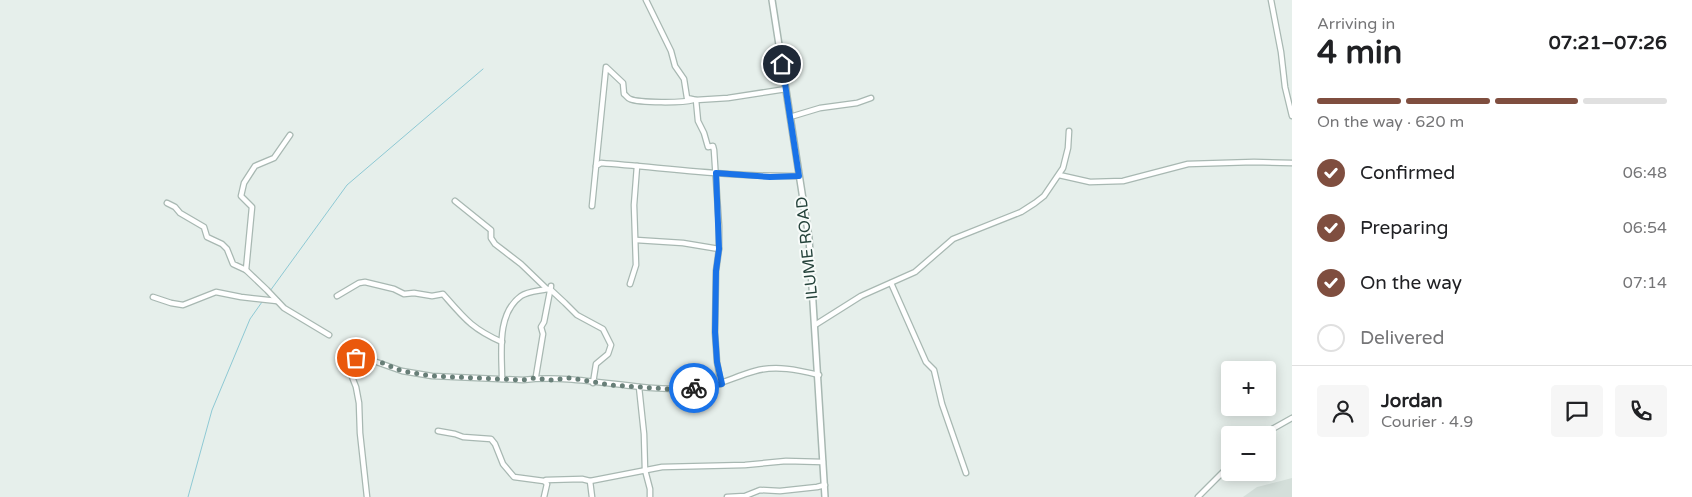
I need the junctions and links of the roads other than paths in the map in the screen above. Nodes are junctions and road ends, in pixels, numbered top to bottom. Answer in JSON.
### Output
{"nodes":[{"id":1,"x":646,"y":0,"type":"edge"},
{"id":2,"x":772,"y":0,"type":"edge"},
{"id":3,"x":1271,"y":0,"type":"edge"},
{"id":4,"x":786,"y":89,"type":"junction"},
{"id":5,"x":871,"y":98,"type":"dead end"},
{"id":6,"x":695,"y":100,"type":"junction"},
{"id":7,"x":1292,"y":116,"type":"edge"},
{"id":8,"x":790,"y":117,"type":"junction"},
{"id":9,"x":1069,"y":131,"type":"dead end"},
{"id":10,"x":290,"y":135,"type":"dead end"},
{"id":11,"x":1292,"y":163,"type":"edge"},
{"id":12,"x":596,"y":166,"type":"junction"},
{"id":13,"x":637,"y":166,"type":"junction"},
{"id":14,"x":716,"y":173,"type":"junction"},
{"id":15,"x":1059,"y":175,"type":"junction"},
{"id":16,"x":799,"y":176,"type":"junction"},
{"id":17,"x":455,"y":201,"type":"dead end"},
{"id":18,"x":167,"y":203,"type":"dead end"},
{"id":19,"x":592,"y":206,"type":"dead end"},
{"id":20,"x":636,"y":240,"type":"junction"},
{"id":21,"x":719,"y":249,"type":"junction"},
{"id":22,"x":246,"y":270,"type":"junction"},
{"id":23,"x":891,"y":283,"type":"junction"},
{"id":24,"x":630,"y":284,"type":"dead end"},
{"id":25,"x":550,"y":288,"type":"junction"},
{"id":26,"x":153,"y":296,"type":"dead end"},
{"id":27,"x":337,"y":296,"type":"dead end"},
{"id":28,"x":278,"y":302,"type":"junction"},
{"id":29,"x":815,"y":325,"type":"junction"},
{"id":30,"x":329,"y":336,"type":"dead end"},
{"id":31,"x":502,"y":342,"type":"junction"},
{"id":32,"x":819,"y":375,"type":"junction"},
{"id":33,"x":536,"y":376,"type":"dead end"},
{"id":34,"x":502,"y":379,"type":"junction"},
{"id":35,"x":593,"y":382,"type":"junction"},
{"id":36,"x":722,"y":384,"type":"junction"},
{"id":37,"x":639,"y":387,"type":"junction"},
{"id":38,"x":1292,"y":418,"type":"edge"},
{"id":39,"x":1276,"y":427,"type":"edge"},
{"id":40,"x":438,"y":432,"type":"dead end"},
{"id":41,"x":823,"y":462,"type":"junction"},
{"id":42,"x":645,"y":470,"type":"junction"},
{"id":43,"x":966,"y":473,"type":"dead end"},
{"id":44,"x":1221,"y":474,"type":"edge"},
{"id":45,"x":546,"y":480,"type":"dead end"},
{"id":46,"x":590,"y":481,"type":"junction"},
{"id":47,"x":825,"y":485,"type":"junction"},
{"id":48,"x":367,"y":497,"type":"edge"},
{"id":49,"x":544,"y":497,"type":"edge"},
{"id":50,"x":592,"y":497,"type":"edge"},
{"id":51,"x":650,"y":497,"type":"edge"},
{"id":52,"x":727,"y":497,"type":"edge"},
{"id":53,"x":826,"y":497,"type":"edge"},
{"id":54,"x":1198,"y":497,"type":"edge"}],
"edges":[{"from":1,"to":6,"type":"street"},
{"from":2,"to":4,"type":"street","name":"ILUME ROAD"},
{"from":3,"to":7,"type":"street"},
{"from":4,"to":6,"type":"street"},
{"from":4,"to":8,"type":"street","name":"ILUME ROAD"},
{"from":5,"to":8,"type":"street"},
{"from":6,"to":12,"type":"street"},
{"from":6,"to":14,"type":"street"},
{"from":8,"to":16,"type":"street","name":"ILUME ROAD"},
{"from":9,"to":15,"type":"street"},
{"from":10,"to":22,"type":"street"},
{"from":11,"to":15,"type":"street"},
{"from":12,"to":13,"type":"street"},
{"from":12,"to":19,"type":"street"},
{"from":13,"to":14,"type":"street"},
{"from":13,"to":20,"type":"street"},
{"from":14,"to":16,"type":"street"},
{"from":14,"to":21,"type":"street"},
{"from":15,"to":23,"type":"street"},
{"from":16,"to":29,"type":"street","name":"ILUME ROAD"},
{"from":17,"to":25,"type":"street"},
{"from":18,"to":22,"type":"street"},
{"from":20,"to":21,"type":"street"},
{"from":20,"to":24,"type":"street"},
{"from":21,"to":36,"type":"street"},
{"from":22,"to":28,"type":"street"},
{"from":23,"to":29,"type":"street"},
{"from":23,"to":43,"type":"street"},
{"from":25,"to":31,"type":"street"},
{"from":25,"to":33,"type":"street"},
{"from":25,"to":35,"type":"street"},
{"from":26,"to":28,"type":"street"},
{"from":27,"to":31,"type":"street"},
{"from":28,"to":30,"type":"street"},
{"from":29,"to":32,"type":"street","name":"ILUME ROAD"},
{"from":31,"to":34,"type":"street"},
{"from":32,"to":36,"type":"street"},
{"from":32,"to":41,"type":"street","name":"ILUME ROAD"},
{"from":34,"to":35,"type":"street"},
{"from":34,"to":48,"type":"street"},
{"from":35,"to":37,"type":"street"},
{"from":36,"to":37,"type":"street"},
{"from":37,"to":42,"type":"street"},
{"from":38,"to":39,"type":"street"},
{"from":40,"to":49,"type":"street"},
{"from":41,"to":42,"type":"street"},
{"from":41,"to":47,"type":"street","name":"ILUME ROAD"},
{"from":42,"to":46,"type":"street"},
{"from":42,"to":51,"type":"street"},
{"from":44,"to":54,"type":"street"},
{"from":45,"to":46,"type":"street"},
{"from":46,"to":50,"type":"street"},
{"from":47,"to":52,"type":"street"},
{"from":47,"to":53,"type":"street","name":"ILUME ROAD"}]}
